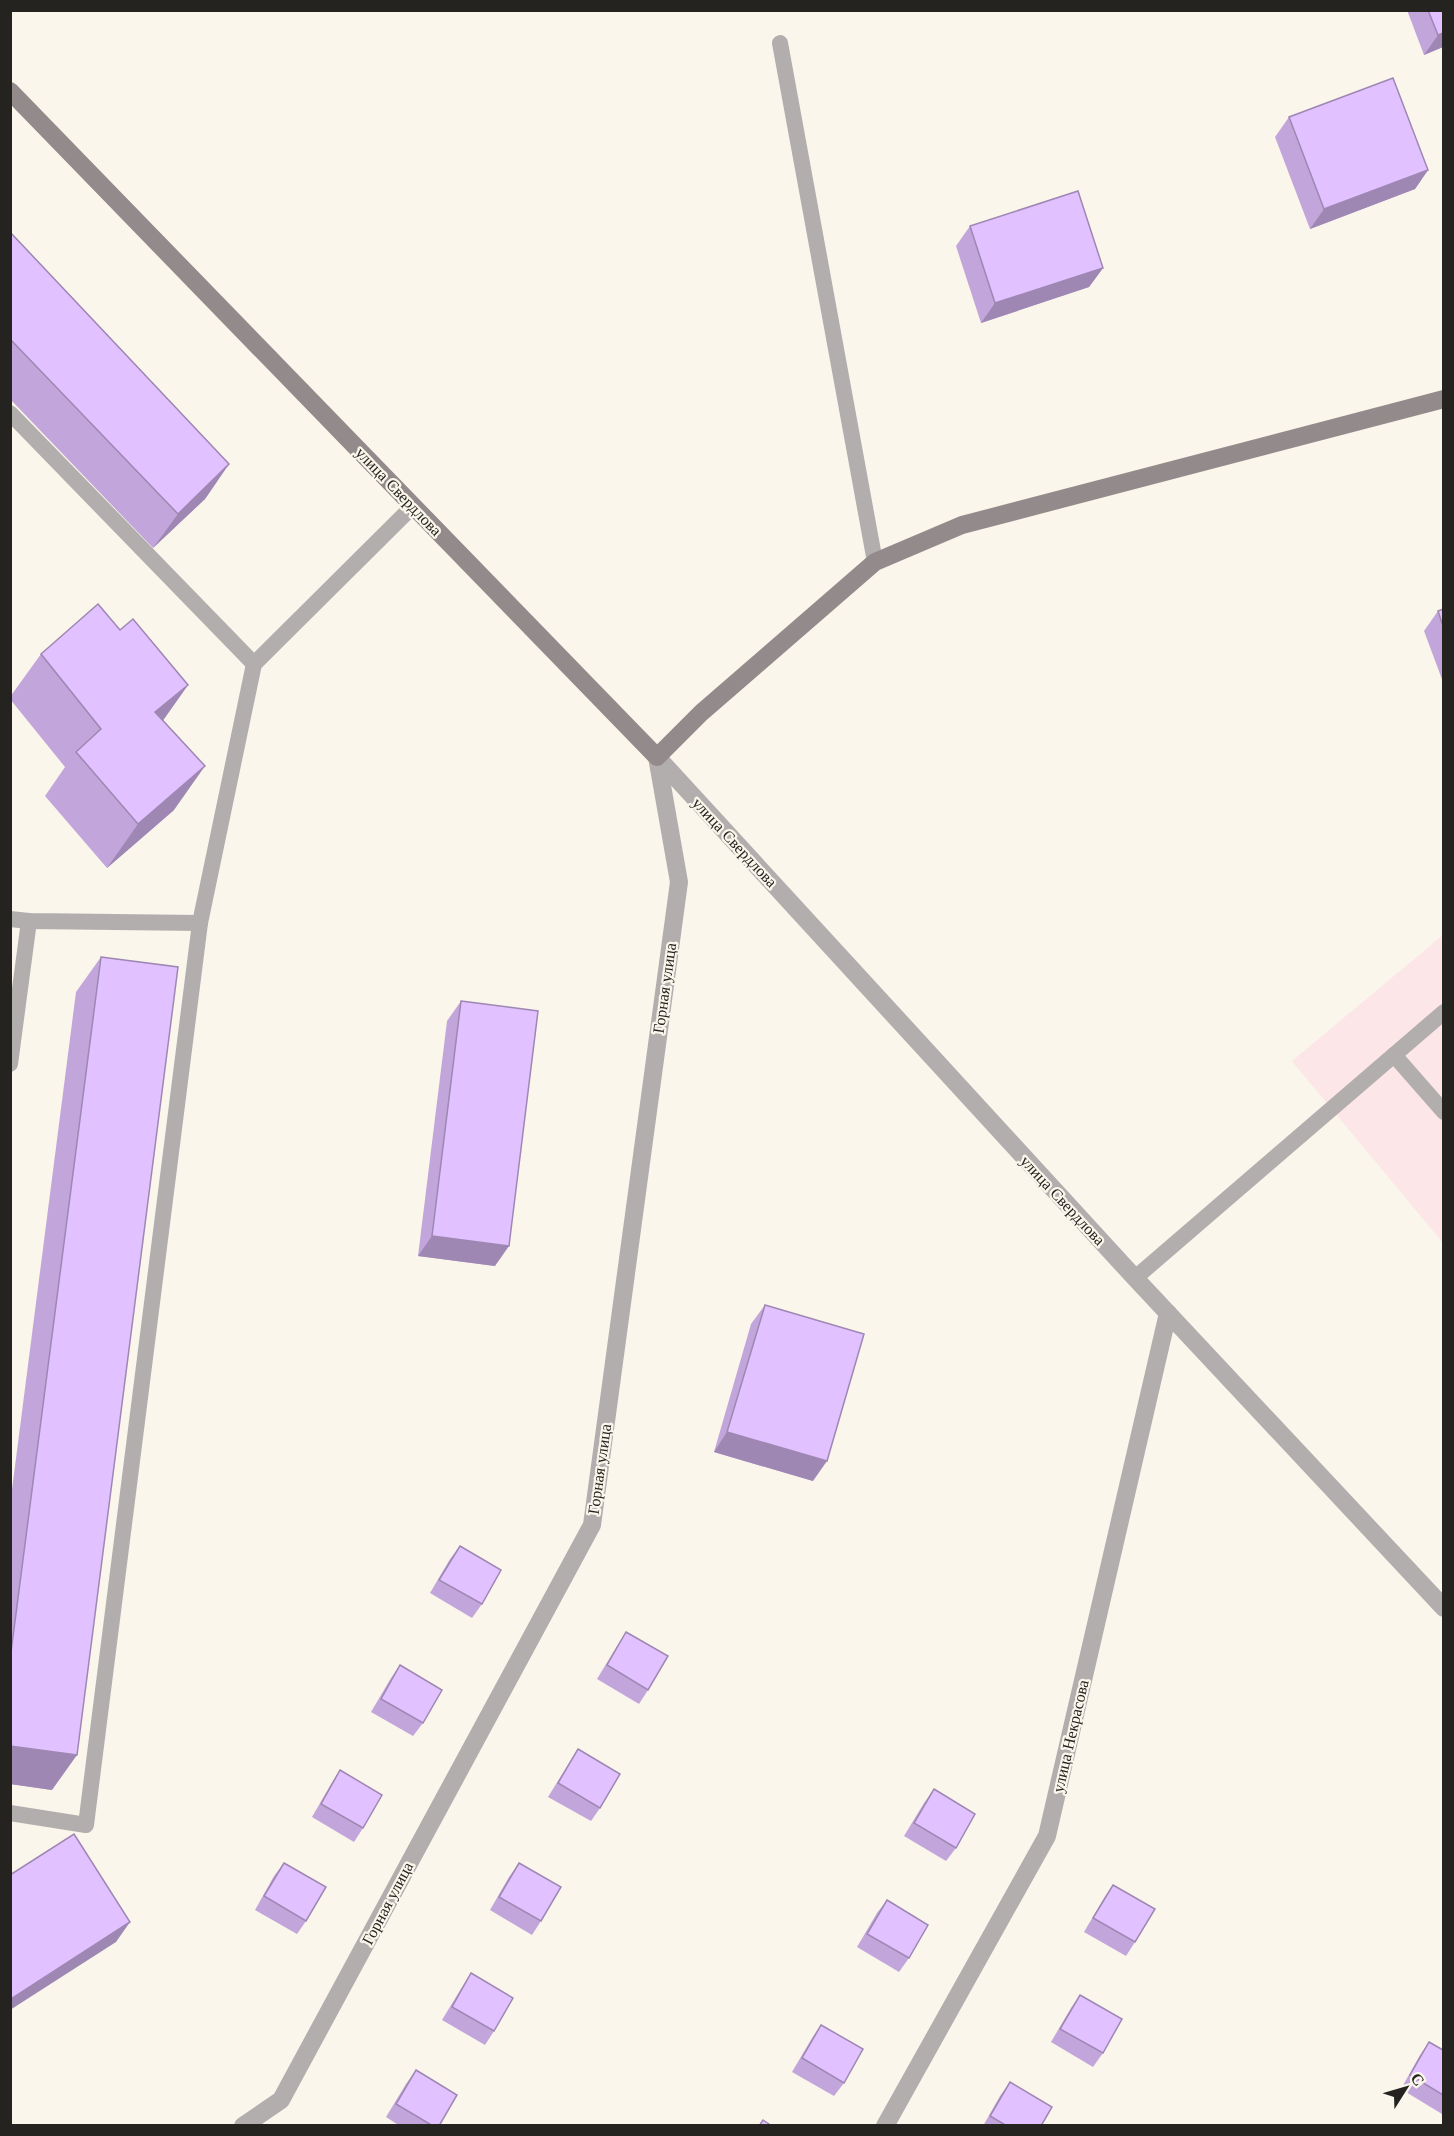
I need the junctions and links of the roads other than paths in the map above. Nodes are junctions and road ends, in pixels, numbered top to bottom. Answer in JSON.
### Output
{"nodes":[{"id":1,"x":780,"y":43,"type":"dead end"},
{"id":2,"x":10,"y":91,"type":"edge"},
{"id":3,"x":1443,"y":399,"type":"edge"},
{"id":4,"x":10,"y":413,"type":"edge"},
{"id":5,"x":413,"y":506,"type":"junction"},
{"id":6,"x":875,"y":562,"type":"junction"},
{"id":7,"x":254,"y":664,"type":"junction"},
{"id":8,"x":657,"y":757,"type":"junction"},
{"id":9,"x":10,"y":919,"type":"edge"},
{"id":10,"x":29,"y":921,"type":"junction"},
{"id":11,"x":200,"y":923,"type":"junction"},
{"id":12,"x":1443,"y":1012,"type":"edge"},
{"id":13,"x":1394,"y":1054,"type":"junction"},
{"id":14,"x":10,"y":1064,"type":"edge"},
{"id":15,"x":1443,"y":1112,"type":"edge"},
{"id":16,"x":1135,"y":1278,"type":"junction"},
{"id":17,"x":1168,"y":1313,"type":"junction"},
{"id":18,"x":1443,"y":1608,"type":"edge"},
{"id":19,"x":10,"y":1813,"type":"edge"},
{"id":20,"x":243,"y":2126,"type":"edge"},
{"id":21,"x":885,"y":2126,"type":"edge"}],
"edges":[{"from":1,"to":6,"type":"lane"},
{"from":2,"to":5,"type":"street","name":"улица Свердлова"},
{"from":3,"to":6,"type":"street"},
{"from":4,"to":7,"type":"lane"},
{"from":5,"to":7,"type":"lane"},
{"from":5,"to":8,"type":"street","name":"улица Свердлова"},
{"from":6,"to":8,"type":"street"},
{"from":7,"to":11,"type":"lane"},
{"from":8,"to":16,"type":"street","name":"улица Свердлова"},
{"from":8,"to":20,"type":"street","name":"Горная улица"},
{"from":9,"to":10,"type":"lane"},
{"from":10,"to":11,"type":"lane"},
{"from":10,"to":14,"type":"lane"},
{"from":11,"to":19,"type":"lane"},
{"from":12,"to":13,"type":"lane"},
{"from":13,"to":15,"type":"lane"},
{"from":13,"to":16,"type":"lane"},
{"from":16,"to":17,"type":"street","name":"улица Свердлова"},
{"from":17,"to":18,"type":"street","name":"улица Свердлова"},
{"from":17,"to":21,"type":"street","name":"улица Некрасова"}]}
